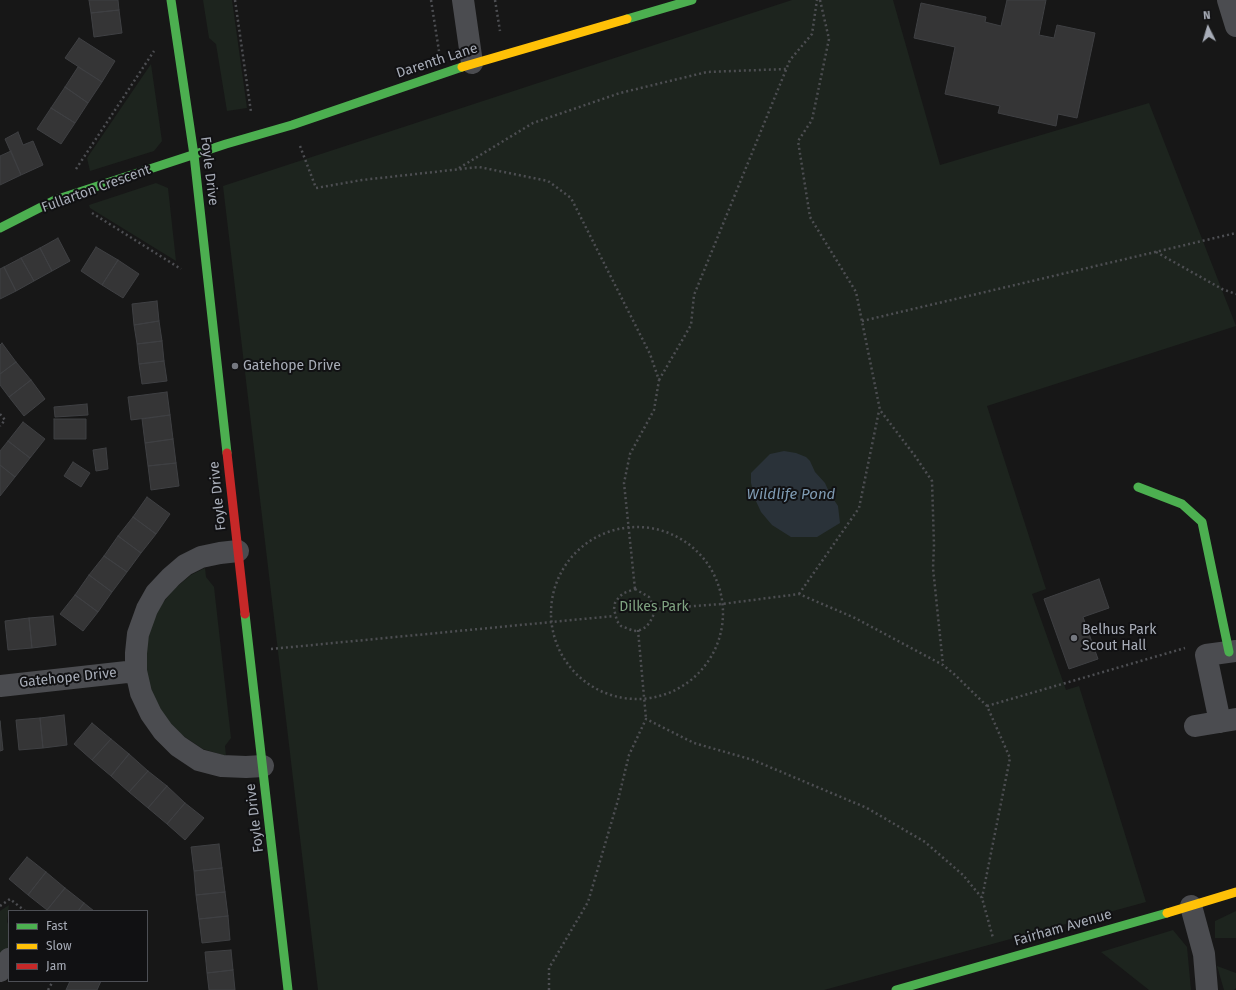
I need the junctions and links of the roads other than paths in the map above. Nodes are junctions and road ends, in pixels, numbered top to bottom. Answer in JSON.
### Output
{"nodes":[{"id":1,"x":171,"y":0,"type":"edge"},
{"id":2,"x":463,"y":0,"type":"edge"},
{"id":3,"x":692,"y":0,"type":"edge"},
{"id":4,"x":1228,"y":0,"type":"edge"},
{"id":5,"x":1236,"y":26,"type":"edge"},
{"id":6,"x":472,"y":63,"type":"junction"},
{"id":7,"x":194,"y":155,"type":"junction"},
{"id":8,"x":0,"y":228,"type":"edge"},
{"id":9,"x":1138,"y":487,"type":"dead end"},
{"id":10,"x":238,"y":552,"type":"junction"},
{"id":11,"x":1232,"y":652,"type":"edge"},
{"id":12,"x":136,"y":671,"type":"junction"},
{"id":13,"x":0,"y":686,"type":"edge"},
{"id":14,"x":1228,"y":720,"type":"edge"},
{"id":15,"x":1196,"y":726,"type":"dead end"},
{"id":16,"x":263,"y":766,"type":"junction"},
{"id":17,"x":1236,"y":892,"type":"edge"},
{"id":18,"x":1191,"y":906,"type":"junction"},
{"id":19,"x":8,"y":960,"type":"edge"},
{"id":20,"x":0,"y":971,"type":"edge"},
{"id":21,"x":288,"y":990,"type":"edge"},
{"id":22,"x":896,"y":990,"type":"edge"},
{"id":23,"x":1207,"y":990,"type":"edge"}],
"edges":[{"from":1,"to":7,"type":"street","name":"Foyle Drive"},
{"from":2,"to":6,"type":"street"},
{"from":3,"to":6,"type":"street","name":"Darenth Lane"},
{"from":4,"to":5,"type":"street"},
{"from":6,"to":7,"type":"street","name":"Darenth Lane"},
{"from":7,"to":8,"type":"street","name":"Fullarton Crescent"},
{"from":7,"to":10,"type":"street","name":"Foyle Drive"},
{"from":9,"to":11,"type":"street"},
{"from":10,"to":12,"type":"street","name":"Gatehope Drive"},
{"from":10,"to":16,"type":"street","name":"Foyle Drive"},
{"from":11,"to":14,"type":"street"},
{"from":12,"to":13,"type":"street","name":"Gatehope Drive"},
{"from":12,"to":16,"type":"street","name":"Gatehope Drive"},
{"from":14,"to":15,"type":"street"},
{"from":16,"to":21,"type":"street","name":"Foyle Drive"},
{"from":17,"to":18,"type":"street","name":"Fairham Avenue"},
{"from":18,"to":22,"type":"street","name":"Fairham Avenue"},
{"from":18,"to":23,"type":"street"},
{"from":19,"to":20,"type":"street"}]}
